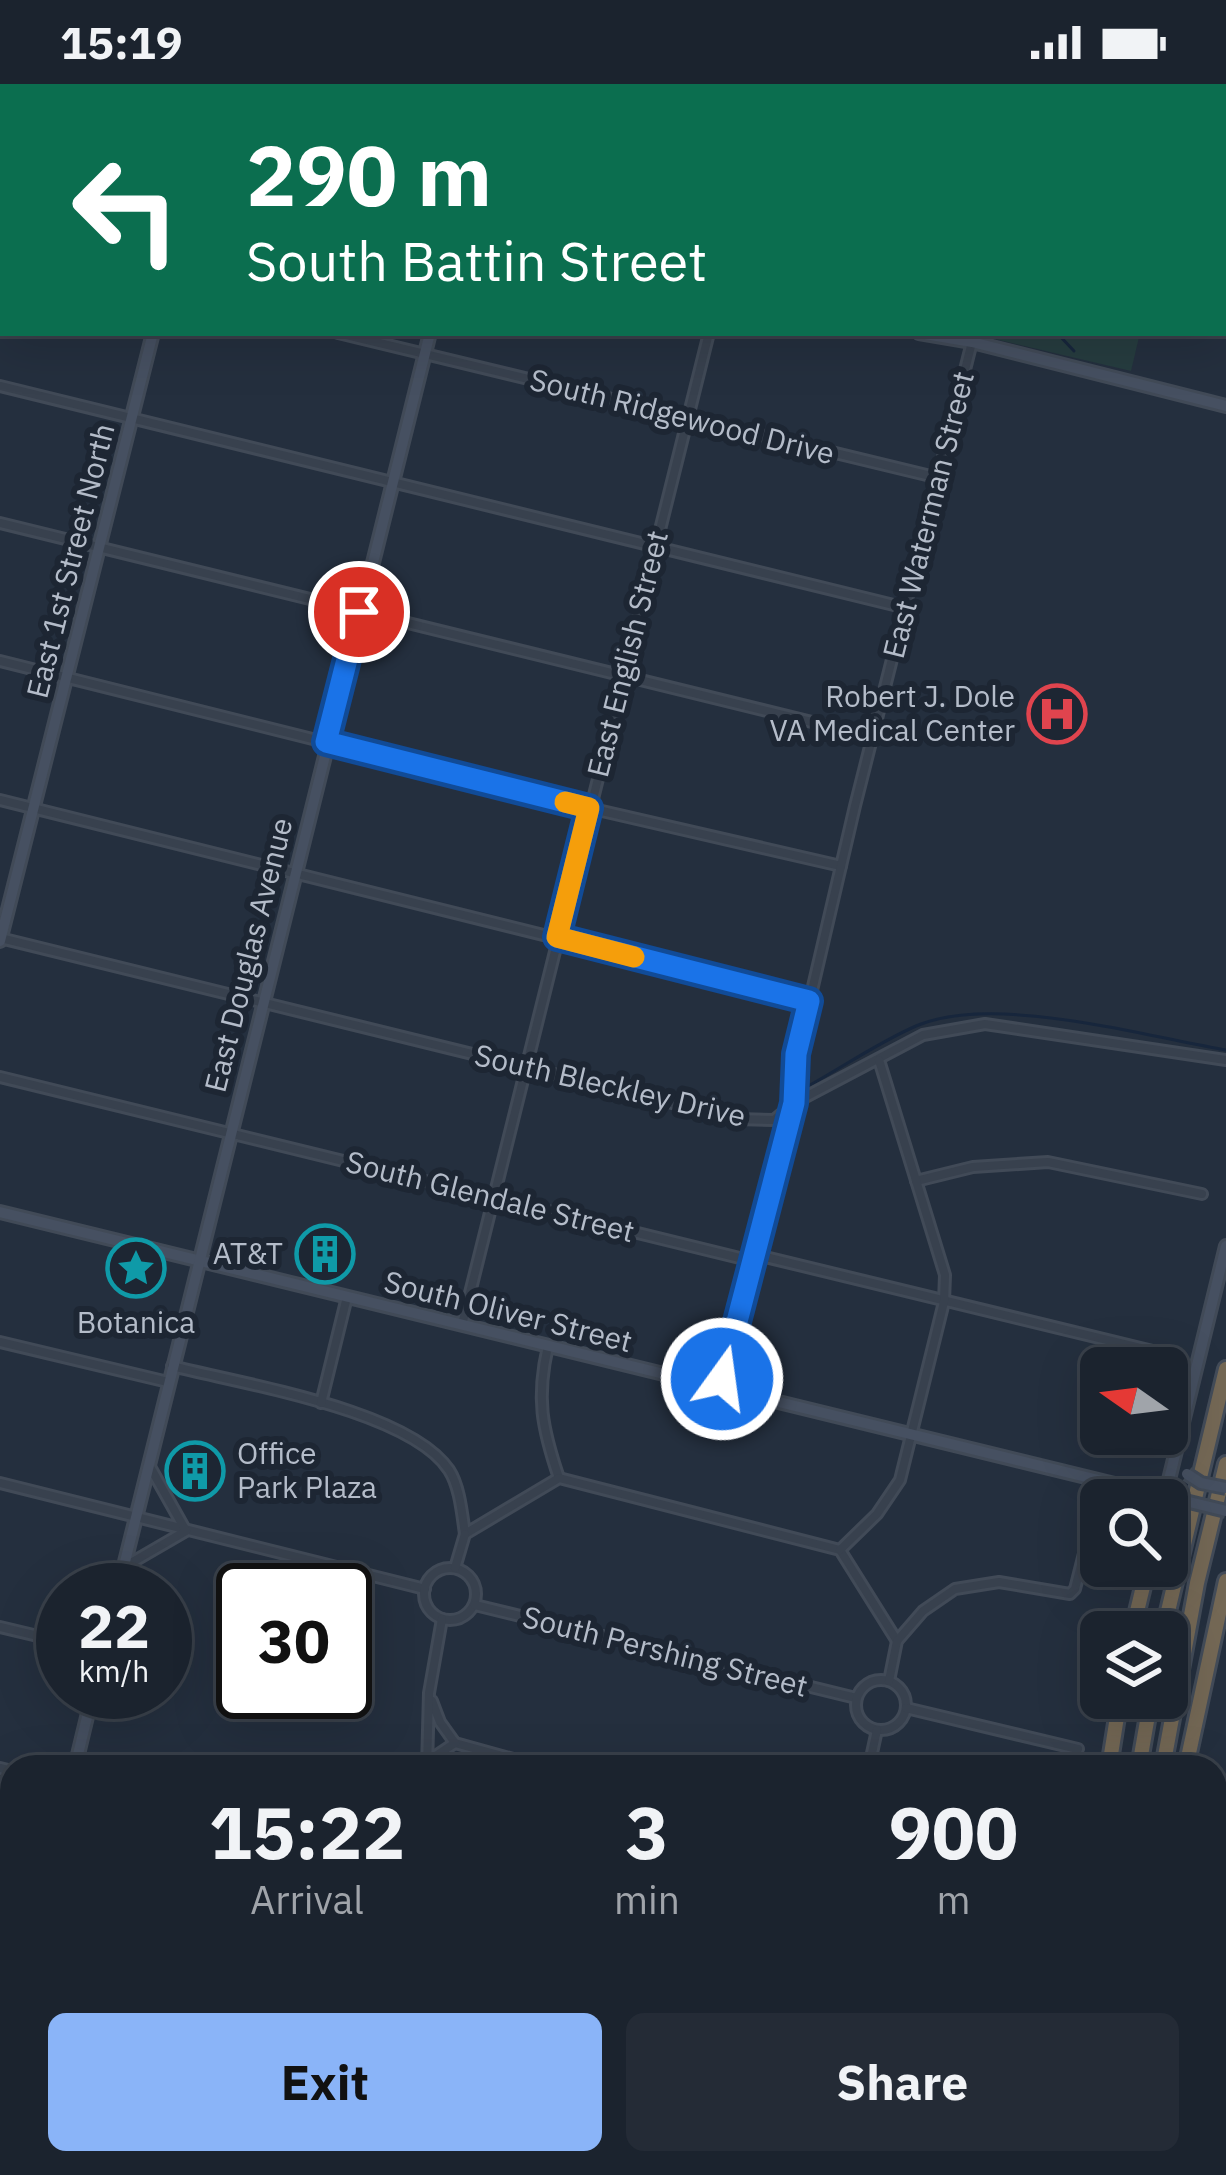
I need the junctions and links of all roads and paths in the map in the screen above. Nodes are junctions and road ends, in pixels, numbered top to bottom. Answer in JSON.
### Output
{"nodes":[{"id":1,"x":152,"y":336,"type":"edge"},
{"id":2,"x":350,"y":336,"type":"edge"},
{"id":3,"x":429,"y":336,"type":"edge"},
{"id":4,"x":708,"y":336,"type":"edge"},
{"id":5,"x":937,"y":336,"type":"edge"},
{"id":6,"x":972,"y":342,"type":"junction"},
{"id":7,"x":425,"y":355,"type":"junction"},
{"id":8,"x":0,"y":386,"type":"edge"},
{"id":9,"x":1225,"y":402,"type":"edge"},
{"id":10,"x":687,"y":418,"type":"junction"},
{"id":11,"x":131,"y":419,"type":"junction"},
{"id":12,"x":939,"y":478,"type":"junction"},
{"id":13,"x":392,"y":482,"type":"junction"},
{"id":14,"x":0,"y":523,"type":"edge"},
{"id":15,"x":654,"y":547,"type":"junction"},
{"id":16,"x":99,"y":548,"type":"junction"},
{"id":17,"x":906,"y":608,"type":"junction"},
{"id":18,"x":359,"y":612,"type":"junction"},
{"id":19,"x":0,"y":661,"type":"edge"},
{"id":20,"x":622,"y":676,"type":"junction"},
{"id":21,"x":66,"y":679,"type":"junction"},
{"id":22,"x":873,"y":737,"type":"junction"},
{"id":23,"x":326,"y":742,"type":"junction"},
{"id":24,"x":0,"y":800,"type":"edge"},
{"id":25,"x":34,"y":808,"type":"junction"},
{"id":26,"x":589,"y":808,"type":"junction"},
{"id":27,"x":841,"y":866,"type":"junction"},
{"id":28,"x":294,"y":874,"type":"junction"},
{"id":29,"x":557,"y":937,"type":"junction"},
{"id":30,"x":0,"y":939,"type":"edge"},
{"id":31,"x":809,"y":1001,"type":"junction"},
{"id":32,"x":261,"y":1002,"type":"junction"},
{"id":33,"x":879,"y":1060,"type":"junction"},
{"id":34,"x":1226,"y":1060,"type":"edge"},
{"id":35,"x":525,"y":1068,"type":"junction"},
{"id":36,"x":0,"y":1077,"type":"edge"},
{"id":37,"x":794,"y":1103,"type":"junction"},
{"id":38,"x":229,"y":1134,"type":"junction"},
{"id":39,"x":916,"y":1181,"type":"junction"},
{"id":40,"x":1202,"y":1193,"type":"dead end"},
{"id":41,"x":494,"y":1196,"type":"junction"},
{"id":42,"x":0,"y":1212,"type":"edge"},
{"id":43,"x":1226,"y":1246,"type":"edge"},
{"id":44,"x":752,"y":1258,"type":"junction"},
{"id":45,"x":197,"y":1261,"type":"junction"},
{"id":46,"x":347,"y":1297,"type":"junction"},
{"id":47,"x":944,"y":1302,"type":"junction"},
{"id":48,"x":462,"y":1325,"type":"junction"},
{"id":49,"x":0,"y":1342,"type":"edge"},
{"id":50,"x":548,"y":1346,"type":"junction"},
{"id":51,"x":1136,"y":1347,"type":"edge"},
{"id":52,"x":172,"y":1366,"type":"junction"},
{"id":53,"x":1226,"y":1369,"type":"edge"},
{"id":54,"x":168,"y":1382,"type":"junction"},
{"id":55,"x":720,"y":1388,"type":"junction"},
{"id":56,"x":321,"y":1403,"type":"junction"},
{"id":57,"x":1188,"y":1403,"type":"edge"},
{"id":58,"x":912,"y":1435,"type":"junction"},
{"id":59,"x":1179,"y":1455,"type":"edge"},
{"id":60,"x":148,"y":1464,"type":"junction"},
{"id":61,"x":1226,"y":1464,"type":"edge"},
{"id":62,"x":559,"y":1478,"type":"junction"},
{"id":63,"x":1091,"y":1479,"type":"edge"},
{"id":64,"x":0,"y":1483,"type":"edge"},
{"id":65,"x":1226,"y":1488,"type":"edge"},
{"id":66,"x":1188,"y":1502,"type":"edge"},
{"id":67,"x":1226,"y":1511,"type":"edge"},
{"id":68,"x":136,"y":1517,"type":"junction"},
{"id":69,"x":186,"y":1531,"type":"junction"},
{"id":70,"x":465,"y":1534,"type":"junction"},
{"id":71,"x":840,"y":1550,"type":"junction"},
{"id":72,"x":124,"y":1563,"type":"edge"},
{"id":73,"x":132,"y":1563,"type":"edge"},
{"id":74,"x":455,"y":1568,"type":"junction"},
{"id":75,"x":1080,"y":1569,"type":"edge"},
{"id":76,"x":1226,"y":1581,"type":"edge"},
{"id":77,"x":425,"y":1589,"type":"junction"},
{"id":78,"x":475,"y":1605,"type":"junction"},
{"id":79,"x":1168,"y":1611,"type":"edge"},
{"id":80,"x":442,"y":1619,"type":"junction"},
{"id":81,"x":0,"y":1627,"type":"edge"},
{"id":82,"x":36,"y":1636,"type":"edge"},
{"id":83,"x":897,"y":1641,"type":"junction"},
{"id":84,"x":889,"y":1681,"type":"junction"},
{"id":85,"x":429,"y":1694,"type":"junction"},
{"id":86,"x":856,"y":1698,"type":"junction"},
{"id":87,"x":906,"y":1708,"type":"junction"},
{"id":88,"x":87,"y":1719,"type":"edge"},
{"id":89,"x":1117,"y":1719,"type":"edge"},
{"id":90,"x":1147,"y":1719,"type":"edge"},
{"id":91,"x":877,"y":1730,"type":"junction"},
{"id":92,"x":455,"y":1743,"type":"junction"},
{"id":93,"x":1078,"y":1749,"type":"dead end"},
{"id":94,"x":78,"y":1755,"type":"edge"},
{"id":95,"x":427,"y":1755,"type":"edge"},
{"id":96,"x":439,"y":1755,"type":"edge"},
{"id":97,"x":498,"y":1755,"type":"edge"},
{"id":98,"x":872,"y":1755,"type":"edge"},
{"id":99,"x":1111,"y":1755,"type":"edge"},
{"id":100,"x":1141,"y":1755,"type":"edge"},
{"id":101,"x":1164,"y":1755,"type":"edge"},
{"id":102,"x":1189,"y":1755,"type":"edge"}],
"edges":[{"from":1,"to":11,"type":"main road","name":"East 1st Street North"},
{"from":2,"to":7,"type":"street","name":"South Ridgewood Drive"},
{"from":3,"to":7,"type":"main road","name":"East Douglas Avenue"},
{"from":4,"to":10,"type":"street","name":"East English Street"},
{"from":5,"to":6,"type":"main road"},
{"from":6,"to":9,"type":"main road"},
{"from":6,"to":12,"type":"street","name":"East Waterman Street"},
{"from":7,"to":10,"type":"street","name":"South Ridgewood Drive"},
{"from":7,"to":13,"type":"main road","name":"East Douglas Avenue"},
{"from":8,"to":11,"type":"street"},
{"from":10,"to":12,"type":"street","name":"South Ridgewood Drive"},
{"from":10,"to":15,"type":"street","name":"East English Street"},
{"from":11,"to":13,"type":"street"},
{"from":11,"to":16,"type":"main road","name":"East 1st Street North"},
{"from":12,"to":17,"type":"street","name":"East Waterman Street"},
{"from":13,"to":15,"type":"street"},
{"from":13,"to":18,"type":"main road","name":"East Douglas Avenue"},
{"from":14,"to":16,"type":"street"},
{"from":15,"to":17,"type":"street"},
{"from":15,"to":20,"type":"street","name":"East English Street"},
{"from":16,"to":18,"type":"street"},
{"from":16,"to":21,"type":"main road","name":"East 1st Street North"},
{"from":17,"to":22,"type":"street","name":"East Waterman Street"},
{"from":18,"to":20,"type":"street"},
{"from":18,"to":23,"type":"main road","name":"East Douglas Avenue"},
{"from":19,"to":21,"type":"street"},
{"from":20,"to":22,"type":"street"},
{"from":20,"to":26,"type":"street","name":"East English Street"},
{"from":21,"to":23,"type":"street"},
{"from":21,"to":25,"type":"main road","name":"East 1st Street North"},
{"from":22,"to":27,"type":"street","name":"East Waterman Street"},
{"from":23,"to":26,"type":"street"},
{"from":23,"to":28,"type":"main road","name":"East Douglas Avenue"},
{"from":24,"to":25,"type":"street"},
{"from":25,"to":28,"type":"street"},
{"from":25,"to":30,"type":"main road","name":"East 1st Street North"},
{"from":26,"to":27,"type":"street"},
{"from":26,"to":29,"type":"street","name":"East English Street"},
{"from":27,"to":31,"type":"street","name":"East Waterman Street"},
{"from":28,"to":29,"type":"street"},
{"from":28,"to":32,"type":"main road","name":"East Douglas Avenue"},
{"from":29,"to":31,"type":"street"},
{"from":29,"to":35,"type":"street","name":"East English Street"},
{"from":30,"to":32,"type":"street","name":"South Bleckley Drive"},
{"from":31,"to":37,"type":"street","name":"East Waterman Street"},
{"from":32,"to":35,"type":"street","name":"South Bleckley Drive"},
{"from":32,"to":38,"type":"main road","name":"East Douglas Avenue"},
{"from":33,"to":34,"type":"street","name":"South Bleckley Drive"},
{"from":33,"to":37,"type":"street","name":"South Bleckley Drive"},
{"from":33,"to":39,"type":"street"},
{"from":35,"to":37,"type":"street","name":"South Bleckley Drive"},
{"from":35,"to":41,"type":"street","name":"East English Street"},
{"from":36,"to":38,"type":"street","name":"South Glendale Street"},
{"from":37,"to":44,"type":"street","name":"East Waterman Street"},
{"from":38,"to":41,"type":"street","name":"South Glendale Street"},
{"from":38,"to":45,"type":"main road","name":"East Douglas Avenue"},
{"from":39,"to":40,"type":"street"},
{"from":39,"to":47,"type":"street"},
{"from":41,"to":44,"type":"street","name":"South Glendale Street"},
{"from":41,"to":48,"type":"street","name":"East English Street"},
{"from":42,"to":45,"type":"main road","name":"South Oliver Street"},
{"from":43,"to":57,"type":"main road"},
{"from":44,"to":47,"type":"street","name":"South Glendale Street"},
{"from":44,"to":55,"type":"street","name":"East Waterman Street"},
{"from":45,"to":46,"type":"main road","name":"South Oliver Street"},
{"from":45,"to":52,"type":"main road","name":"East Douglas Avenue"},
{"from":46,"to":48,"type":"main road","name":"South Oliver Street"},
{"from":46,"to":56,"type":"street"},
{"from":47,"to":51,"type":"street","name":"South Glendale Street"},
{"from":47,"to":58,"type":"street"},
{"from":48,"to":50,"type":"main road","name":"South Oliver Street"},
{"from":49,"to":54,"type":"street"},
{"from":50,"to":55,"type":"main road","name":"South Oliver Street"},
{"from":50,"to":62,"type":"street"},
{"from":52,"to":54,"type":"main road","name":"East Douglas Avenue"},
{"from":52,"to":56,"type":"street"},
{"from":53,"to":79,"type":"highway"},
{"from":54,"to":60,"type":"main road","name":"East Douglas Avenue"},
{"from":55,"to":58,"type":"main road","name":"South Oliver Street"},
{"from":56,"to":70,"type":"street"},
{"from":58,"to":63,"type":"main road","name":"South Oliver Street"},
{"from":58,"to":71,"type":"street"},
{"from":59,"to":65,"type":"main road","bridge":true},
{"from":60,"to":68,"type":"main road","name":"East Douglas Avenue"},
{"from":60,"to":69,"type":"street"},
{"from":61,"to":101,"type":"highway"},
{"from":62,"to":70,"type":"street"},
{"from":62,"to":71,"type":"street"},
{"from":64,"to":68,"type":"street"},
{"from":66,"to":67,"type":"main road","name":"South Oliver Street","bridge":true},
{"from":68,"to":69,"type":"street"},
{"from":68,"to":72,"type":"main road","name":"East Douglas Avenue"},
{"from":69,"to":73,"type":"street"},
{"from":69,"to":77,"type":"street"},
{"from":70,"to":74,"type":"street"},
{"from":71,"to":83,"type":"street"},
{"from":74,"to":77,"type":"street"},
{"from":74,"to":78,"type":"street"},
{"from":75,"to":83,"type":"street"},
{"from":76,"to":102,"type":"highway"},
{"from":77,"to":80,"type":"street"},
{"from":78,"to":80,"type":"street"},
{"from":78,"to":86,"type":"street","name":"South Pershing Street"},
{"from":80,"to":85,"type":"street"},
{"from":81,"to":82,"type":"street"},
{"from":83,"to":84,"type":"street"},
{"from":84,"to":86,"type":"street"},
{"from":84,"to":87,"type":"street"},
{"from":85,"to":92,"type":"street"},
{"from":85,"to":95,"type":"street"},
{"from":86,"to":91,"type":"street"},
{"from":87,"to":91,"type":"street"},
{"from":87,"to":93,"type":"street"},
{"from":88,"to":94,"type":"main road"},
{"from":89,"to":99,"type":"highway"},
{"from":90,"to":100,"type":"highway"},
{"from":91,"to":98,"type":"street"},
{"from":92,"to":96,"type":"street"},
{"from":92,"to":97,"type":"street"}]}
